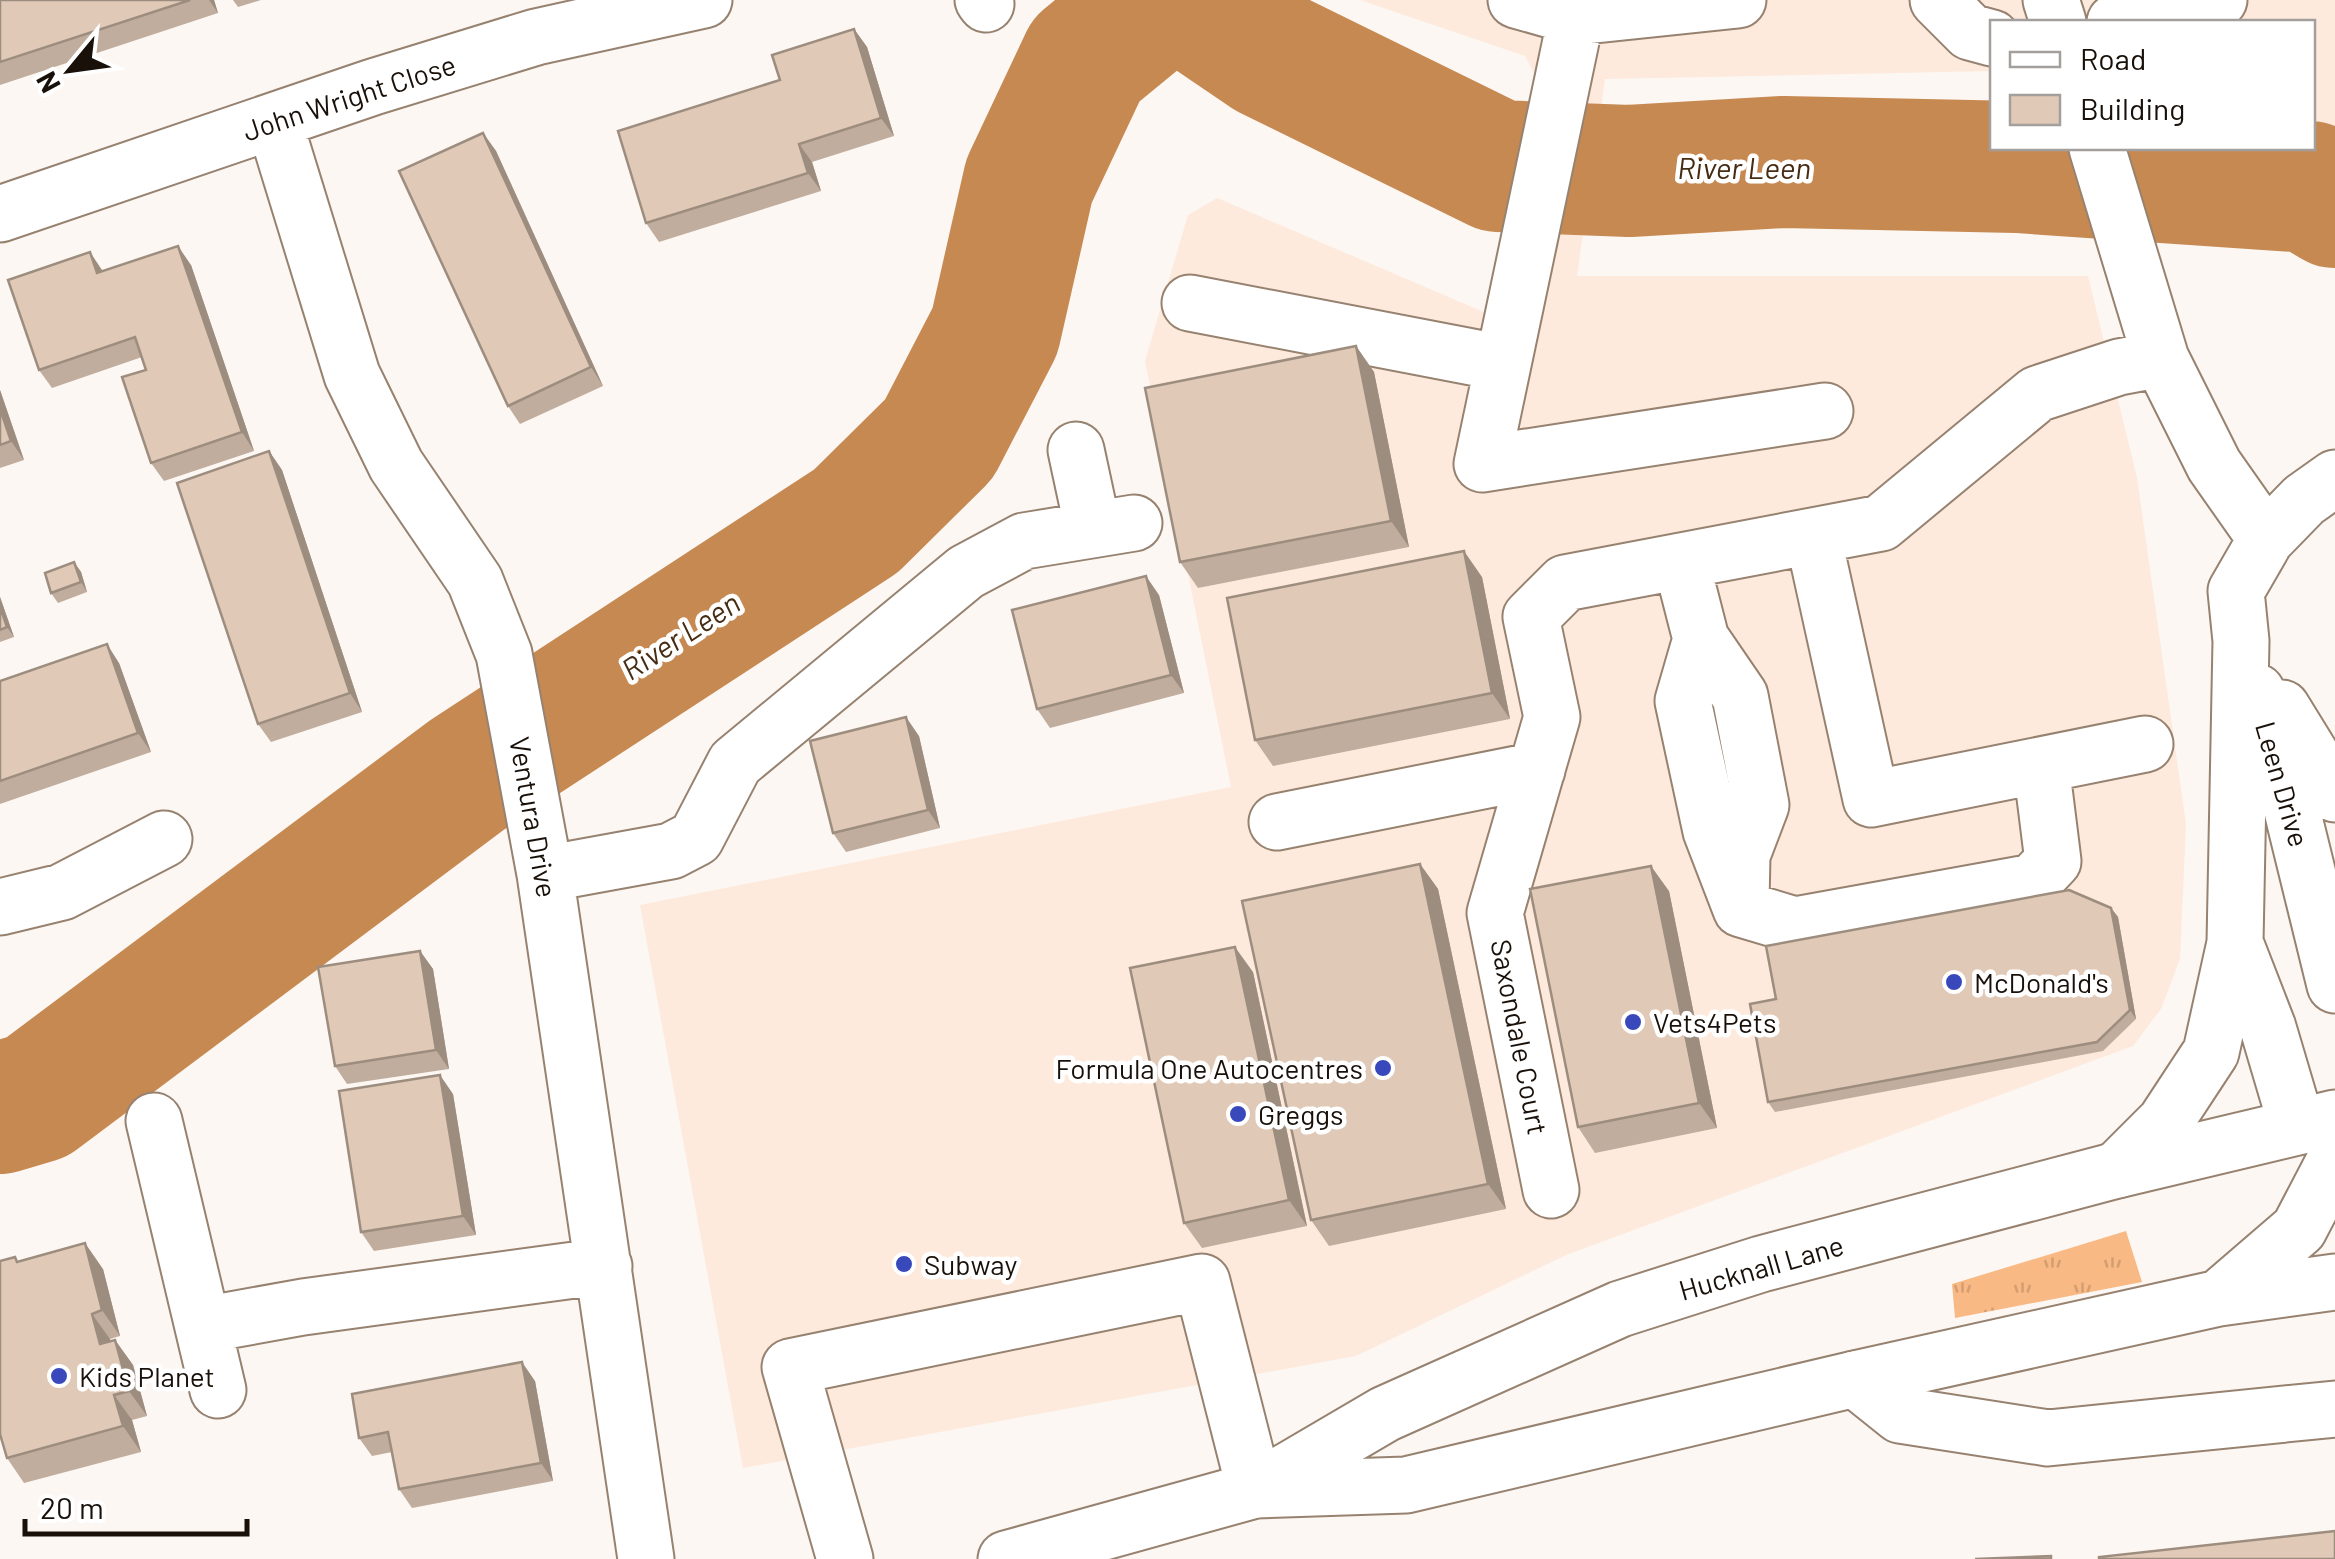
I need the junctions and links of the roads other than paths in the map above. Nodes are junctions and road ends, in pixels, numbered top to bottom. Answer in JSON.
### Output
{"nodes":[{"id":1,"x":704,"y":0,"type":"edge"},
{"id":2,"x":1516,"y":0,"type":"edge"},
{"id":3,"x":1738,"y":0,"type":"edge"},
{"id":4,"x":1938,"y":0,"type":"edge"},
{"id":5,"x":2219,"y":0,"type":"edge"},
{"id":6,"x":1579,"y":8,"type":"edge"},
{"id":7,"x":2124,"y":20,"type":"edge"},
{"id":8,"x":1990,"y":37,"type":"edge"},
{"id":9,"x":274,"y":121,"type":"junction"},
{"id":10,"x":2098,"y":150,"type":"edge"},
{"id":11,"x":0,"y":214,"type":"edge"},
{"id":12,"x":1190,"y":303,"type":"dead end"},
{"id":13,"x":2161,"y":359,"type":"junction"},
{"id":14,"x":1504,"y":363,"type":"junction"},
{"id":15,"x":1825,"y":411,"type":"dead end"},
{"id":16,"x":1076,"y":450,"type":"dead end"},
{"id":17,"x":2335,"y":478,"type":"edge"},
{"id":18,"x":1814,"y":536,"type":"junction"},
{"id":19,"x":2266,"y":539,"type":"junction"},
{"id":20,"x":1681,"y":561,"type":"junction"},
{"id":21,"x":2242,"y":642,"type":"junction"},
{"id":22,"x":2145,"y":744,"type":"dead end"},
{"id":23,"x":2041,"y":765,"type":"junction"},
{"id":24,"x":1537,"y":770,"type":"junction"},
{"id":25,"x":2335,"y":794,"type":"edge"},
{"id":26,"x":1277,"y":822,"type":"dead end"},
{"id":27,"x":164,"y":840,"type":"dead end"},
{"id":28,"x":543,"y":856,"type":"junction"},
{"id":29,"x":0,"y":908,"type":"edge"},
{"id":30,"x":2235,"y":943,"type":"junction"},
{"id":31,"x":2335,"y":985,"type":"edge"},
{"id":32,"x":154,"y":1121,"type":"dead end"},
{"id":33,"x":2327,"y":1147,"type":"edge"},
{"id":34,"x":2117,"y":1170,"type":"junction"},
{"id":35,"x":1551,"y":1190,"type":"dead end"},
{"id":36,"x":604,"y":1266,"type":"junction"},
{"id":37,"x":2335,"y":1282,"type":"edge"},
{"id":38,"x":2219,"y":1298,"type":"junction"},
{"id":39,"x":203,"y":1325,"type":"junction"},
{"id":40,"x":1855,"y":1379,"type":"junction"},
{"id":41,"x":218,"y":1390,"type":"dead end"},
{"id":42,"x":2335,"y":1409,"type":"edge"},
{"id":43,"x":1255,"y":1490,"type":"junction"},
{"id":44,"x":646,"y":1559,"type":"edge"},
{"id":45,"x":845,"y":1559,"type":"edge"},
{"id":46,"x":1006,"y":1559,"type":"edge"}],
"edges":[{"from":1,"to":9,"type":"street","name":"John Wright Close"},
{"from":2,"to":6,"type":"street"},
{"from":3,"to":6,"type":"street"},
{"from":4,"to":8,"type":"street"},
{"from":5,"to":7,"type":"street"},
{"from":6,"to":14,"type":"street"},
{"from":9,"to":11,"type":"street","name":"John Wright Close"},
{"from":9,"to":28,"type":"street","name":"Ventura Drive"},
{"from":10,"to":13,"type":"street"},
{"from":12,"to":14,"type":"street"},
{"from":13,"to":18,"type":"street"},
{"from":13,"to":19,"type":"street"},
{"from":14,"to":15,"type":"street"},
{"from":16,"to":28,"type":"street"},
{"from":17,"to":19,"type":"street","name":"Leen Drive"},
{"from":18,"to":20,"type":"street"},
{"from":18,"to":23,"type":"street"},
{"from":19,"to":21,"type":"street","name":"Leen Drive"},
{"from":20,"to":23,"type":"street"},
{"from":20,"to":24,"type":"street","name":"Saxondale Court"},
{"from":21,"to":25,"type":"street","name":"Leen Drive"},
{"from":21,"to":30,"type":"street","name":"Leen Drive"},
{"from":21,"to":31,"type":"street","name":"Leen Drive"},
{"from":22,"to":23,"type":"street"},
{"from":24,"to":26,"type":"street"},
{"from":24,"to":35,"type":"street","name":"Saxondale Court"},
{"from":27,"to":29,"type":"street"},
{"from":28,"to":36,"type":"street","name":"Ventura Drive"},
{"from":30,"to":33,"type":"street","name":"Leen Drive"},
{"from":30,"to":34,"type":"street","name":"Leen Drive"},
{"from":32,"to":39,"type":"street"},
{"from":33,"to":34,"type":"street","name":"Hucknall Lane"},
{"from":33,"to":38,"type":"street"},
{"from":34,"to":43,"type":"street","name":"Hucknall Lane"},
{"from":36,"to":39,"type":"street"},
{"from":36,"to":44,"type":"street","name":"Ventura Drive"},
{"from":37,"to":38,"type":"street","name":"Hucknall Lane"},
{"from":38,"to":40,"type":"street","name":"Hucknall Lane"},
{"from":39,"to":41,"type":"street"},
{"from":40,"to":42,"type":"street"},
{"from":40,"to":43,"type":"street","name":"Hucknall Lane"},
{"from":43,"to":45,"type":"street"},
{"from":43,"to":46,"type":"street","name":"Hucknall Lane"}]}
